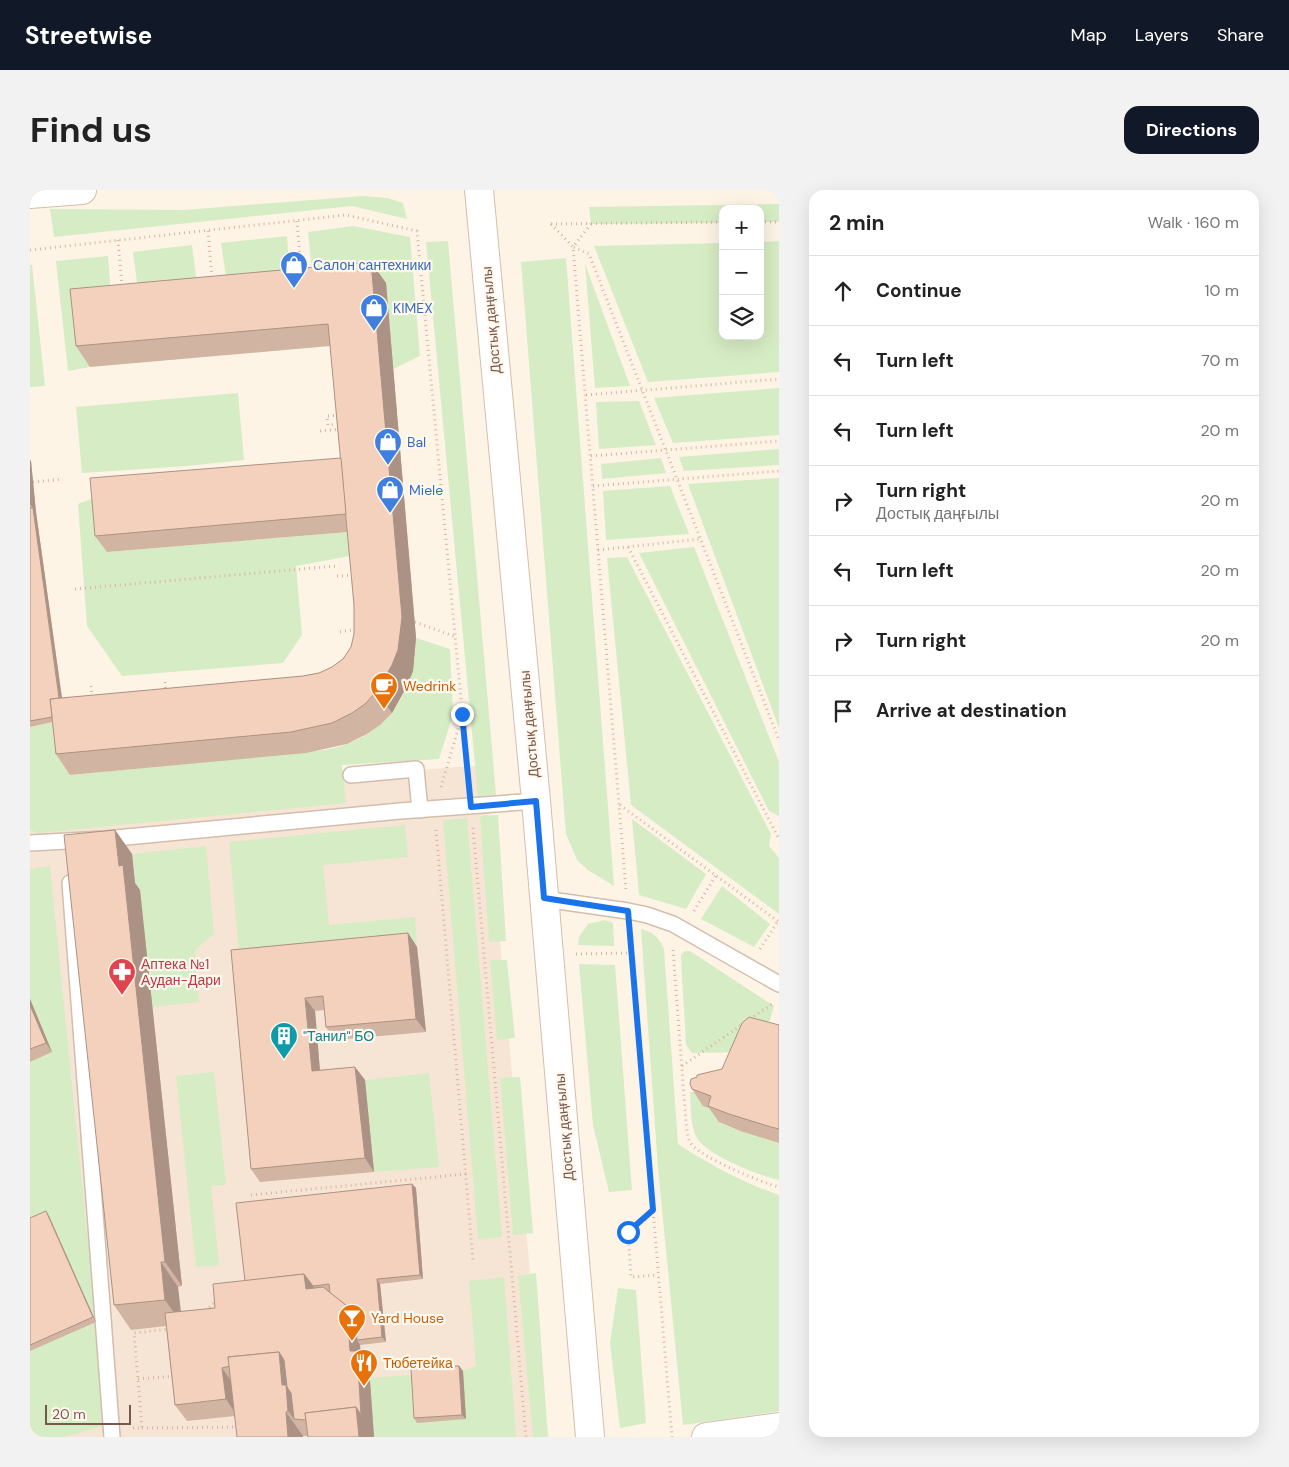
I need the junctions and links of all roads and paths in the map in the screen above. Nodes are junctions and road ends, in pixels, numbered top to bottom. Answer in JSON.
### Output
{"nodes":[{"id":1,"x":82,"y":190,"type":"edge"},
{"id":2,"x":479,"y":190,"type":"edge"},
{"id":3,"x":30,"y":194,"type":"edge"},
{"id":4,"x":297,"y":221,"type":"junction"},
{"id":5,"x":719,"y":222,"type":"edge"},
{"id":6,"x":764,"y":222,"type":"edge"},
{"id":7,"x":779,"y":222,"type":"edge"},
{"id":8,"x":591,"y":224,"type":"junction"},
{"id":9,"x":208,"y":231,"type":"junction"},
{"id":10,"x":118,"y":240,"type":"junction"},
{"id":11,"x":573,"y":247,"type":"junction"},
{"id":12,"x":30,"y":250,"type":"edge"},
{"id":13,"x":301,"y":273,"type":"edge"},
{"id":14,"x":212,"y":279,"type":"edge"},
{"id":15,"x":122,"y":288,"type":"edge"},
{"id":16,"x":779,"y":379,"type":"edge"},
{"id":17,"x":642,"y":390,"type":"junction"},
{"id":18,"x":586,"y":395,"type":"junction"},
{"id":19,"x":344,"y":415,"type":"edge"},
{"id":20,"x":350,"y":423,"type":"edge"},
{"id":21,"x":341,"y":424,"type":"junction"},
{"id":22,"x":320,"y":430,"type":"dead end"},
{"id":23,"x":779,"y":441,"type":"edge"},
{"id":24,"x":665,"y":450,"type":"junction"},
{"id":25,"x":591,"y":456,"type":"junction"},
{"id":26,"x":779,"y":471,"type":"edge"},
{"id":27,"x":63,"y":479,"type":"dead end"},
{"id":28,"x":677,"y":480,"type":"junction"},
{"id":29,"x":33,"y":482,"type":"dead end"},
{"id":30,"x":593,"y":486,"type":"junction"},
{"id":31,"x":700,"y":539,"type":"junction"},
{"id":32,"x":628,"y":547,"type":"junction"},
{"id":33,"x":598,"y":550,"type":"junction"},
{"id":34,"x":336,"y":566,"type":"dead end"},
{"id":35,"x":356,"y":575,"type":"edge"},
{"id":36,"x":336,"y":576,"type":"dead end"},
{"id":37,"x":75,"y":589,"type":"dead end"},
{"id":38,"x":415,"y":622,"type":"dead end"},
{"id":39,"x":360,"y":628,"type":"edge"},
{"id":40,"x":340,"y":632,"type":"dead end"},
{"id":41,"x":456,"y":637,"type":"junction"},
{"id":42,"x":165,"y":682,"type":"dead end"},
{"id":43,"x":91,"y":686,"type":"dead end"},
{"id":44,"x":166,"y":701,"type":"edge"},
{"id":45,"x":92,"y":702,"type":"edge"},
{"id":46,"x":462,"y":714,"type":"junction"},
{"id":47,"x":779,"y":740,"type":"edge"},
{"id":48,"x":351,"y":775,"type":"dead end"},
{"id":49,"x":536,"y":801,"type":"junction"},
{"id":50,"x":620,"y":805,"type":"junction"},
{"id":51,"x":471,"y":807,"type":"junction"},
{"id":52,"x":428,"y":810,"type":"junction"},
{"id":53,"x":779,"y":839,"type":"edge"},
{"id":54,"x":67,"y":841,"type":"junction"},
{"id":55,"x":30,"y":843,"type":"edge"},
{"id":56,"x":716,"y":875,"type":"junction"},
{"id":57,"x":544,"y":898,"type":"junction"},
{"id":58,"x":628,"y":911,"type":"junction"},
{"id":59,"x":779,"y":921,"type":"edge"},
{"id":60,"x":684,"y":929,"type":"junction"},
{"id":61,"x":632,"y":953,"type":"junction"},
{"id":62,"x":576,"y":954,"type":"dead end"},
{"id":63,"x":749,"y":966,"type":"junction"},
{"id":64,"x":779,"y":984,"type":"edge"},
{"id":65,"x":779,"y":1000,"type":"edge"},
{"id":66,"x":682,"y":1066,"type":"junction"},
{"id":67,"x":466,"y":1174,"type":"junction"},
{"id":68,"x":779,"y":1187,"type":"edge"},
{"id":69,"x":251,"y":1195,"type":"dead end"},
{"id":70,"x":653,"y":1210,"type":"junction"},
{"id":71,"x":473,"y":1260,"type":"dead end"},
{"id":72,"x":658,"y":1276,"type":"junction"},
{"id":73,"x":222,"y":1294,"type":"edge"},
{"id":74,"x":204,"y":1313,"type":"edge"},
{"id":75,"x":172,"y":1328,"type":"edge"},
{"id":76,"x":182,"y":1376,"type":"edge"},
{"id":77,"x":138,"y":1378,"type":"junction"},
{"id":78,"x":241,"y":1427,"type":"edge"},
{"id":79,"x":779,"y":1427,"type":"edge"},
{"id":80,"x":142,"y":1428,"type":"junction"},
{"id":81,"x":112,"y":1434,"type":"edge"},
{"id":82,"x":526,"y":1437,"type":"edge"},
{"id":83,"x":590,"y":1437,"type":"edge"},
{"id":84,"x":672,"y":1437,"type":"edge"},
{"id":85,"x":706,"y":1437,"type":"edge"}],
"edges":[{"from":1,"to":3,"type":"main road"},
{"from":2,"to":49,"type":"main road","name":"Достық даңғылы"},
{"from":4,"to":9,"type":"path"},
{"from":4,"to":13,"type":"path"},
{"from":4,"to":41,"type":"path"},
{"from":5,"to":8,"type":"path"},
{"from":6,"to":7,"type":"path"},
{"from":8,"to":11,"type":"path"},
{"from":8,"to":11,"type":"path"},
{"from":9,"to":10,"type":"path"},
{"from":9,"to":14,"type":"path"},
{"from":10,"to":12,"type":"path"},
{"from":10,"to":15,"type":"path"},
{"from":11,"to":17,"type":"path"},
{"from":11,"to":18,"type":"path"},
{"from":16,"to":17,"type":"path"},
{"from":17,"to":18,"type":"path"},
{"from":17,"to":24,"type":"path"},
{"from":18,"to":25,"type":"path"},
{"from":19,"to":21,"type":"path"},
{"from":20,"to":21,"type":"path"},
{"from":21,"to":22,"type":"path"},
{"from":23,"to":24,"type":"path"},
{"from":24,"to":25,"type":"path"},
{"from":24,"to":28,"type":"path"},
{"from":25,"to":30,"type":"path"},
{"from":26,"to":28,"type":"path"},
{"from":27,"to":29,"type":"path"},
{"from":28,"to":30,"type":"path"},
{"from":28,"to":31,"type":"path"},
{"from":30,"to":33,"type":"path"},
{"from":31,"to":32,"type":"path"},
{"from":31,"to":47,"type":"path"},
{"from":32,"to":33,"type":"path"},
{"from":32,"to":53,"type":"path"},
{"from":33,"to":50,"type":"path"},
{"from":34,"to":37,"type":"path"},
{"from":35,"to":36,"type":"path"},
{"from":38,"to":41,"type":"path"},
{"from":39,"to":40,"type":"path"},
{"from":41,"to":46,"type":"path"},
{"from":42,"to":44,"type":"path"},
{"from":43,"to":45,"type":"path"},
{"from":46,"to":51,"type":"path"},
{"from":46,"to":52,"type":"path"},
{"from":48,"to":52,"type":"lane"},
{"from":49,"to":51,"type":"lane"},
{"from":49,"to":57,"type":"main road","name":"Достық даңғылы"},
{"from":50,"to":56,"type":"path"},
{"from":50,"to":58,"type":"path"},
{"from":51,"to":52,"type":"lane"},
{"from":51,"to":82,"type":"path"},
{"from":52,"to":54,"type":"lane"},
{"from":52,"to":67,"type":"path"},
{"from":54,"to":55,"type":"lane"},
{"from":54,"to":81,"type":"lane"},
{"from":56,"to":59,"type":"path"},
{"from":56,"to":60,"type":"path"},
{"from":57,"to":58,"type":"lane"},
{"from":57,"to":83,"type":"main road","name":"Достық даңғылы"},
{"from":58,"to":60,"type":"lane"},
{"from":58,"to":61,"type":"path"},
{"from":59,"to":63,"type":"path"},
{"from":60,"to":63,"type":"lane"},
{"from":60,"to":66,"type":"path"},
{"from":61,"to":62,"type":"path"},
{"from":61,"to":70,"type":"path"},
{"from":63,"to":64,"type":"lane"},
{"from":65,"to":66,"type":"path"},
{"from":66,"to":68,"type":"path"},
{"from":67,"to":69,"type":"path"},
{"from":67,"to":71,"type":"path"},
{"from":70,"to":72,"type":"path"},
{"from":70,"to":72,"type":"path"},
{"from":72,"to":84,"type":"path"},
{"from":73,"to":74,"type":"path"},
{"from":75,"to":77,"type":"path"},
{"from":76,"to":77,"type":"path"},
{"from":77,"to":80,"type":"path"},
{"from":78,"to":80,"type":"path"},
{"from":79,"to":85,"type":"main road"},
{"from":80,"to":81,"type":"path"}]}
